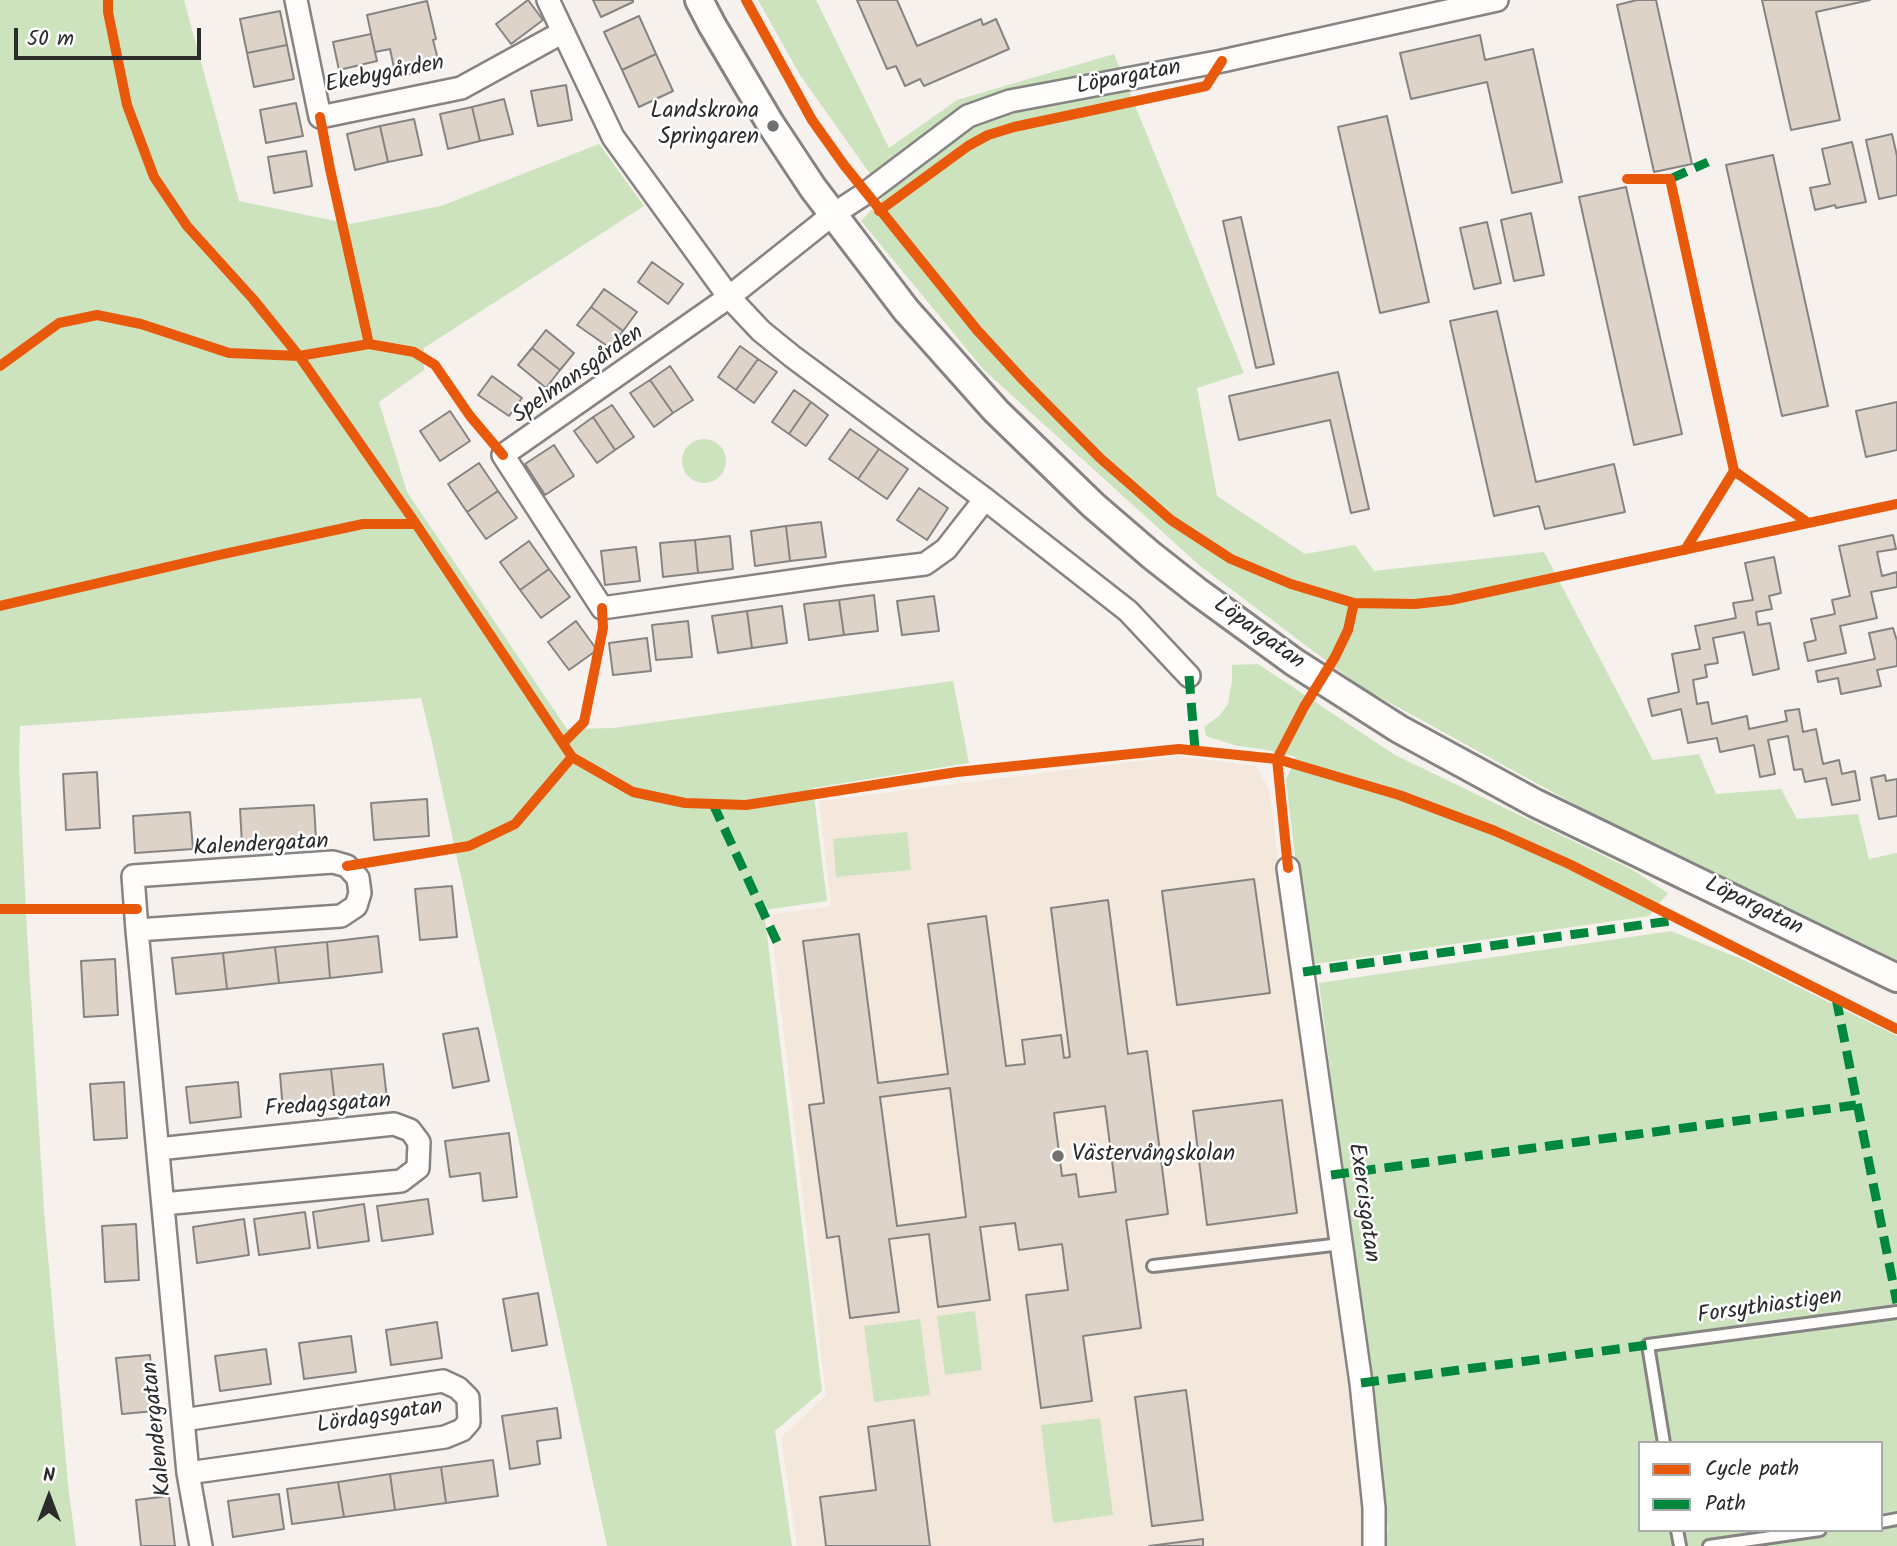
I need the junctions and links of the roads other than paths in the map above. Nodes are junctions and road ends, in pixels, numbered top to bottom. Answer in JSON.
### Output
{"nodes":[{"id":1,"x":296,"y":0,"type":"edge"},
{"id":2,"x":548,"y":0,"type":"edge"},
{"id":3,"x":699,"y":0,"type":"edge"},
{"id":4,"x":1497,"y":0,"type":"edge"},
{"id":5,"x":563,"y":32,"type":"junction"},
{"id":6,"x":832,"y":215,"type":"junction"},
{"id":7,"x":729,"y":297,"type":"junction"},
{"id":8,"x":985,"y":499,"type":"junction"},
{"id":9,"x":1189,"y":676,"type":"dead end"},
{"id":10,"x":1289,"y":868,"type":"dead end"},
{"id":11,"x":137,"y":930,"type":"junction"},
{"id":12,"x":1897,"y":978,"type":"edge"},
{"id":13,"x":158,"y":1149,"type":"junction"},
{"id":14,"x":163,"y":1205,"type":"junction"},
{"id":15,"x":1341,"y":1244,"type":"junction"},
{"id":16,"x":1153,"y":1266,"type":"dead end"},
{"id":17,"x":1897,"y":1312,"type":"edge"},
{"id":18,"x":183,"y":1420,"type":"junction"},
{"id":19,"x":1664,"y":1441,"type":"edge"},
{"id":20,"x":188,"y":1473,"type":"junction"},
{"id":21,"x":1806,"y":1532,"type":"edge"},
{"id":22,"x":201,"y":1546,"type":"edge"},
{"id":23,"x":1374,"y":1546,"type":"edge"},
{"id":24,"x":1709,"y":1546,"type":"edge"}],
"edges":[{"from":1,"to":5,"type":"street","name":"Ekebygården"},
{"from":2,"to":5,"type":"street"},
{"from":3,"to":6,"type":"street","name":"Löpargatan"},
{"from":4,"to":6,"type":"street","name":"Löpargatan"},
{"from":5,"to":7,"type":"street"},
{"from":6,"to":7,"type":"street","name":"Spelmansgården"},
{"from":6,"to":12,"type":"street","name":"Löpargatan"},
{"from":7,"to":8,"type":"street"},
{"from":7,"to":8,"type":"street","name":"Spelmansgården"},
{"from":8,"to":9,"type":"street"},
{"from":10,"to":15,"type":"street","name":"Exercisgatan"},
{"from":11,"to":11,"type":"street","name":"Kalendergatan"},
{"from":11,"to":13,"type":"street","name":"Kalendergatan"},
{"from":13,"to":14,"type":"street","name":"Kalendergatan"},
{"from":13,"to":14,"type":"street","name":"Fredagsgatan"},
{"from":14,"to":18,"type":"street","name":"Kalendergatan"},
{"from":15,"to":16,"type":"lane"},
{"from":15,"to":23,"type":"street","name":"Exercisgatan"},
{"from":17,"to":19,"type":"lane","name":"Forsythiastigen"},
{"from":18,"to":20,"type":"street","name":"Kalendergatan"},
{"from":18,"to":20,"type":"street","name":"Lördagsgatan"},
{"from":20,"to":22,"type":"street","name":"Kalendergatan"},
{"from":21,"to":24,"type":"lane"}]}
